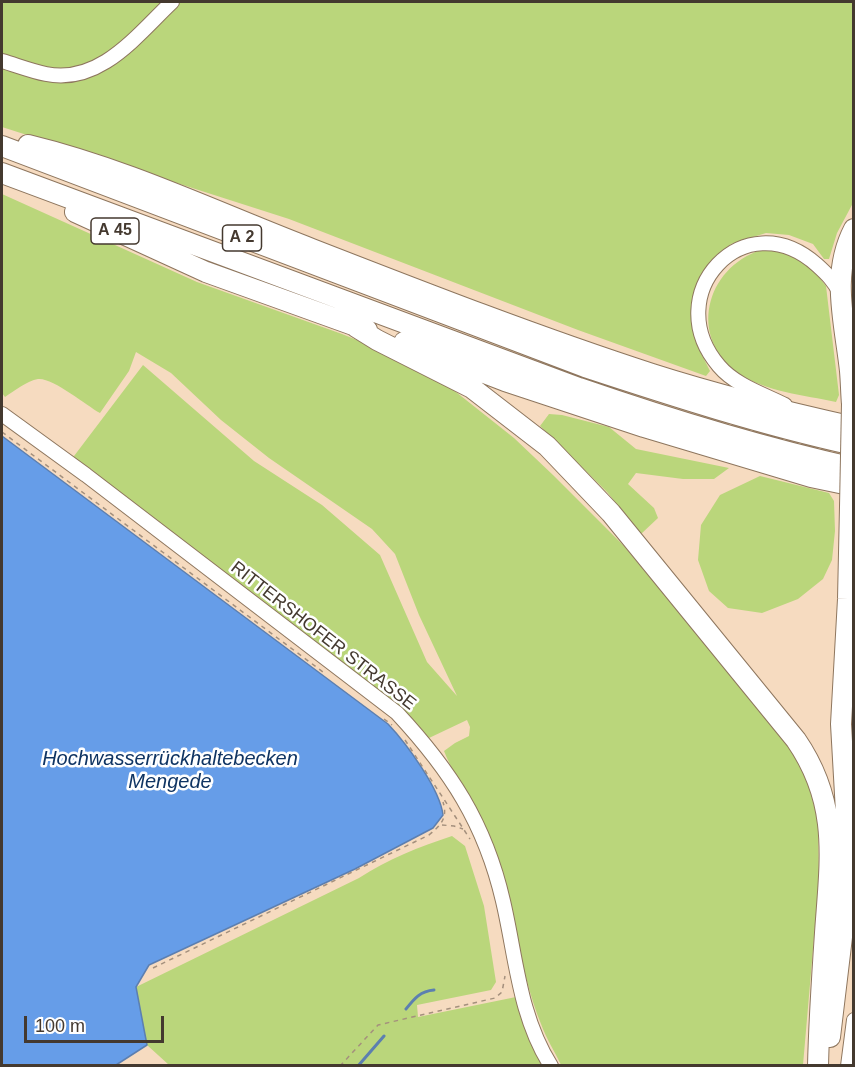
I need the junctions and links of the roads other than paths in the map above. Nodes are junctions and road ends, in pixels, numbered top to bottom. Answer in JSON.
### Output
{"nodes":[{"id":1,"x":172,"y":2,"type":"edge"},
{"id":2,"x":2,"y":61,"type":"edge"},
{"id":3,"x":2,"y":139,"type":"edge"},
{"id":4,"x":2,"y":146,"type":"edge"},
{"id":5,"x":2,"y":173,"type":"edge"},
{"id":6,"x":27,"y":182,"type":"junction"},
{"id":7,"x":854,"y":229,"type":"edge"},
{"id":8,"x":841,"y":293,"type":"junction"},
{"id":9,"x":356,"y":327,"type":"junction"},
{"id":10,"x":2,"y":414,"type":"edge"},
{"id":11,"x":809,"y":417,"type":"junction"},
{"id":12,"x":854,"y":427,"type":"edge"},
{"id":13,"x":854,"y":445,"type":"edge"},
{"id":14,"x":854,"y":468,"type":"edge"},
{"id":15,"x":854,"y":486,"type":"edge"},
{"id":16,"x":854,"y":829,"type":"edge"},
{"id":17,"x":848,"y":887,"type":"junction"},
{"id":18,"x":854,"y":1020,"type":"edge"},
{"id":19,"x":551,"y":1065,"type":"edge"},
{"id":20,"x":818,"y":1065,"type":"edge"},
{"id":21,"x":826,"y":1065,"type":"edge"},
{"id":22,"x":848,"y":1065,"type":"edge"}],
"edges":[{"from":1,"to":2,"type":"street"},
{"from":3,"to":11,"type":"highway"},
{"from":4,"to":13,"type":"highway","number":"A 2"},
{"from":5,"to":6,"type":"highway","number":"A 2"},
{"from":6,"to":9,"type":"highway","number":"A 45"},
{"from":6,"to":14,"type":"highway","number":"A 2"},
{"from":7,"to":8,"type":"highway"},
{"from":8,"to":11,"type":"street"},
{"from":8,"to":17,"type":"highway","bridge":true},
{"from":9,"to":15,"type":"highway"},
{"from":9,"to":20,"type":"highway"},
{"from":10,"to":19,"type":"street","name":"RITTERSHOFER STRASSE"},
{"from":11,"to":12,"type":"highway"},
{"from":16,"to":17,"type":"street"},
{"from":17,"to":21,"type":"highway"},
{"from":18,"to":22,"type":"street"}]}
